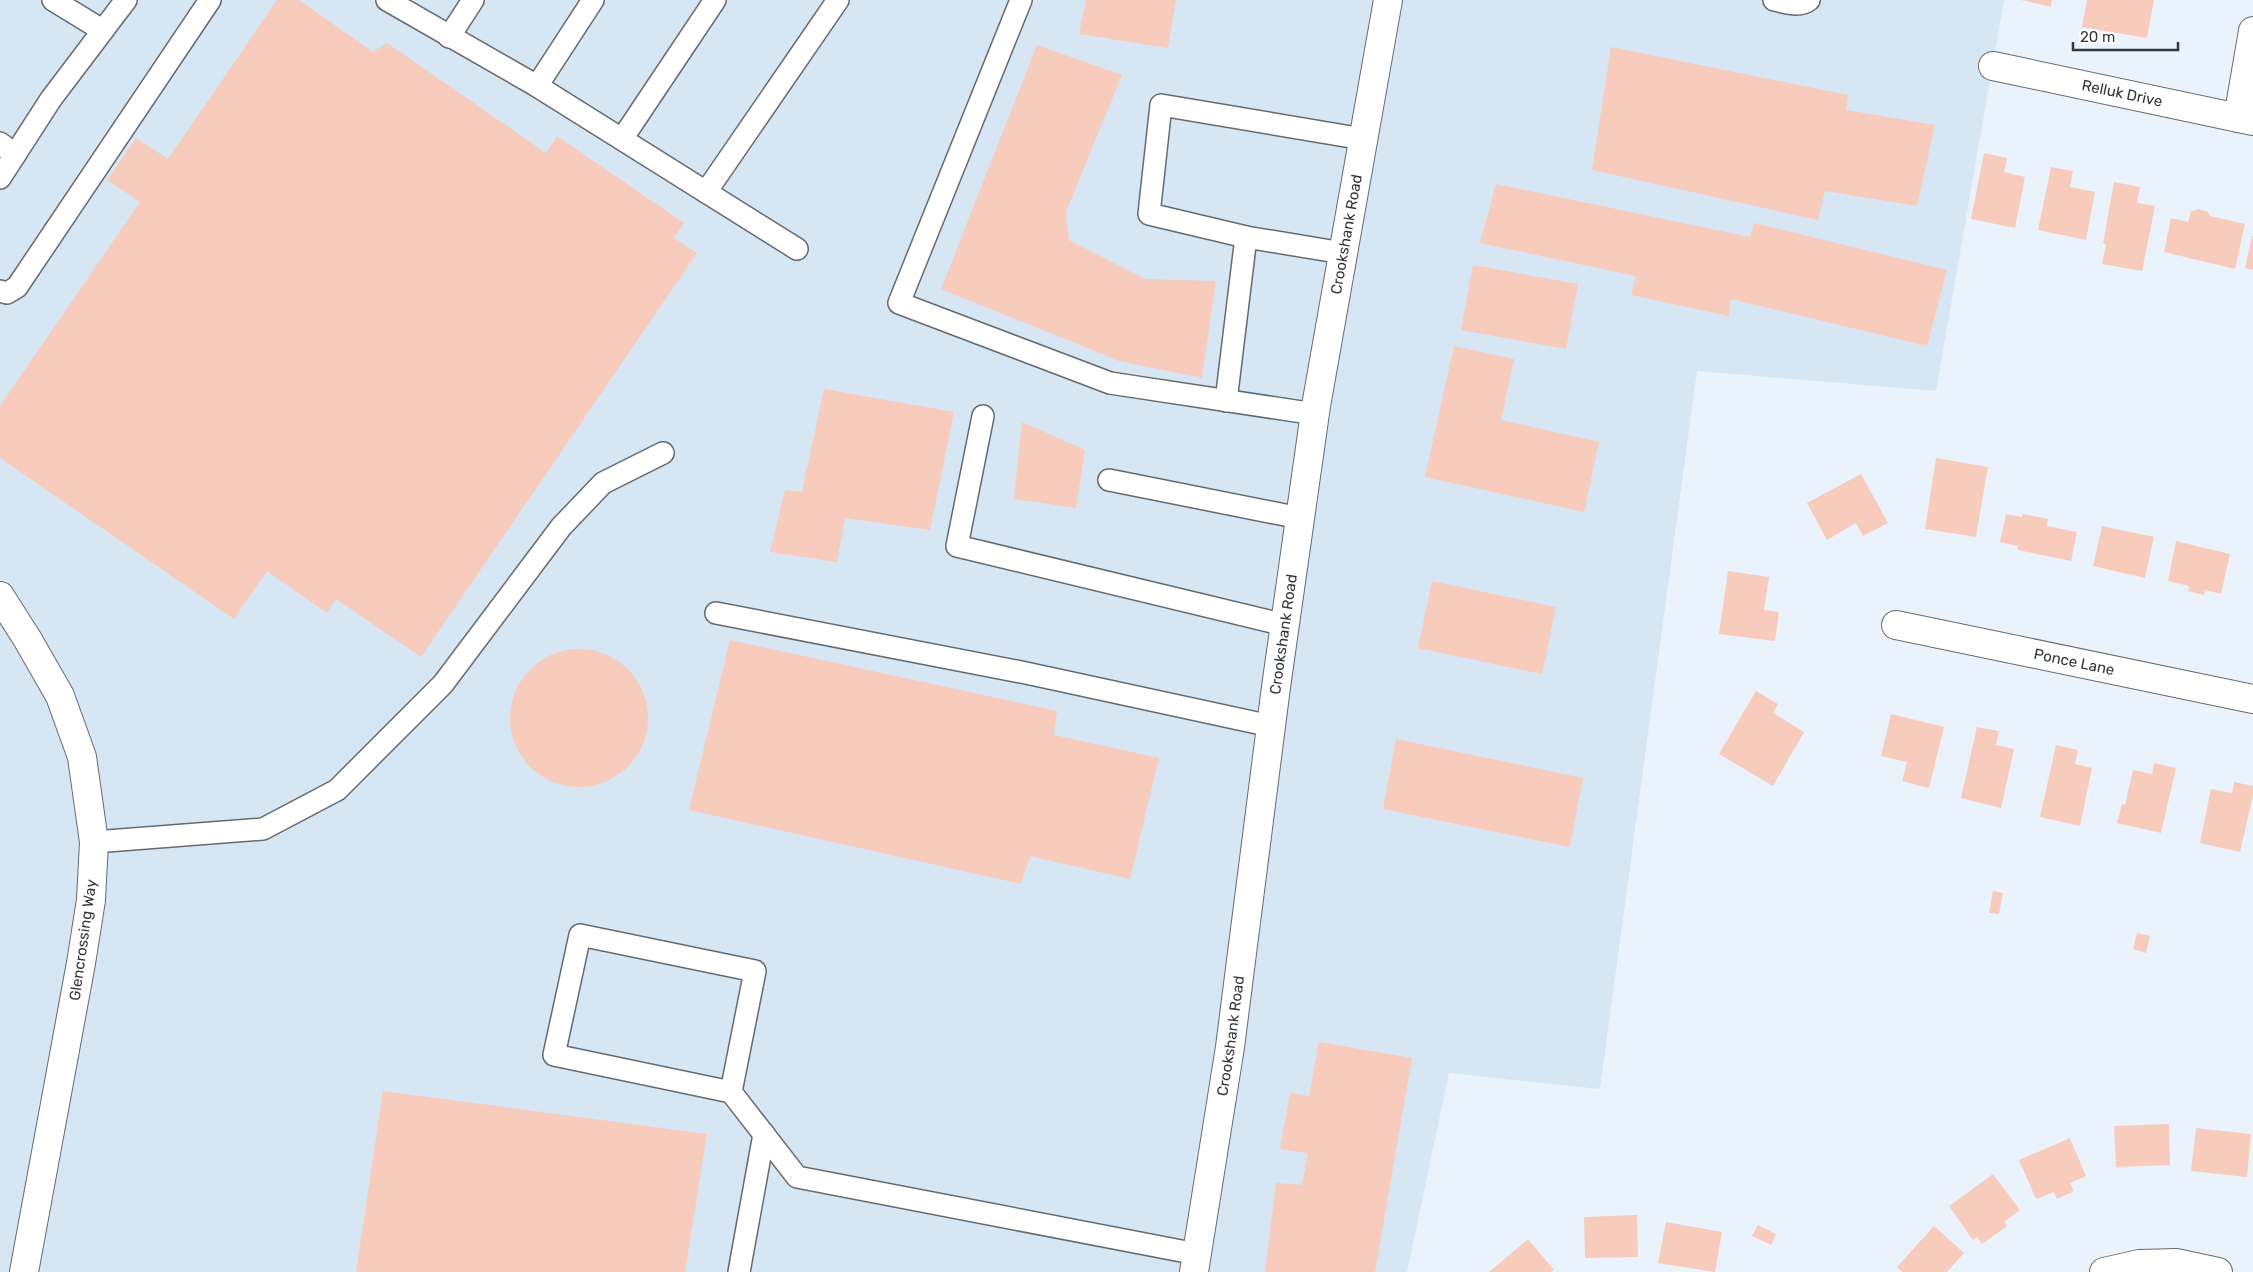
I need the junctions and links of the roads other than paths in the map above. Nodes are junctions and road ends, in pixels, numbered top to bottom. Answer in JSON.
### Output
{"nodes":[{"id":1,"x":54,"y":0,"type":"edge"},
{"id":2,"x":126,"y":0,"type":"edge"},
{"id":3,"x":210,"y":0,"type":"edge"},
{"id":4,"x":387,"y":0,"type":"edge"},
{"id":5,"x":473,"y":0,"type":"edge"},
{"id":6,"x":593,"y":0,"type":"edge"},
{"id":7,"x":714,"y":0,"type":"edge"},
{"id":8,"x":838,"y":0,"type":"edge"},
{"id":9,"x":1021,"y":0,"type":"edge"},
{"id":10,"x":1388,"y":0,"type":"edge"},
{"id":11,"x":1774,"y":0,"type":"edge"},
{"id":12,"x":1809,"y":0,"type":"edge"},
{"id":13,"x":102,"y":30,"type":"junction"},
{"id":14,"x":2253,"y":31,"type":"edge"},
{"id":15,"x":449,"y":37,"type":"junction"},
{"id":16,"x":1993,"y":66,"type":"dead end"},
{"id":17,"x":537,"y":86,"type":"junction"},
{"id":18,"x":2245,"y":119,"type":"edge"},
{"id":19,"x":622,"y":139,"type":"junction"},
{"id":20,"x":1363,"y":140,"type":"junction"},
{"id":21,"x":8,"y":149,"type":"edge"},
{"id":22,"x":0,"y":178,"type":"edge"},
{"id":23,"x":706,"y":192,"type":"junction"},
{"id":24,"x":1246,"y":237,"type":"junction"},
{"id":25,"x":797,"y":249,"type":"dead end"},
{"id":26,"x":1343,"y":253,"type":"junction"},
{"id":27,"x":0,"y":291,"type":"edge"},
{"id":28,"x":1226,"y":401,"type":"junction"},
{"id":29,"x":1314,"y":414,"type":"junction"},
{"id":30,"x":983,"y":416,"type":"dead end"},
{"id":31,"x":663,"y":453,"type":"dead end"},
{"id":32,"x":1109,"y":480,"type":"dead end"},
{"id":33,"x":1300,"y":518,"type":"junction"},
{"id":34,"x":0,"y":596,"type":"edge"},
{"id":35,"x":716,"y":613,"type":"dead end"},
{"id":36,"x":1285,"y":625,"type":"junction"},
{"id":37,"x":1896,"y":625,"type":"dead end"},
{"id":38,"x":2253,"y":699,"type":"edge"},
{"id":39,"x":1271,"y":726,"type":"junction"},
{"id":40,"x":94,"y":842,"type":"junction"},
{"id":41,"x":732,"y":1092,"type":"junction"},
{"id":42,"x":764,"y":1134,"type":"junction"},
{"id":43,"x":1195,"y":1263,"type":"edge"},
{"id":44,"x":24,"y":1272,"type":"edge"},
{"id":45,"x":739,"y":1272,"type":"edge"},
{"id":46,"x":2104,"y":1272,"type":"edge"},
{"id":47,"x":2218,"y":1272,"type":"edge"}],
"edges":[{"from":1,"to":13,"type":"lane"},
{"from":2,"to":13,"type":"lane"},
{"from":3,"to":27,"type":"lane"},
{"from":4,"to":15,"type":"lane"},
{"from":5,"to":15,"type":"lane"},
{"from":6,"to":17,"type":"lane"},
{"from":7,"to":19,"type":"lane"},
{"from":8,"to":23,"type":"lane"},
{"from":9,"to":28,"type":"lane"},
{"from":10,"to":20,"type":"street","name":"Crookshank Road"},
{"from":11,"to":12,"type":"lane"},
{"from":13,"to":21,"type":"lane"},
{"from":14,"to":18,"type":"street"},
{"from":15,"to":17,"type":"lane"},
{"from":16,"to":18,"type":"street","name":"Relluk Drive"},
{"from":17,"to":19,"type":"lane"},
{"from":19,"to":23,"type":"lane"},
{"from":20,"to":24,"type":"lane"},
{"from":20,"to":26,"type":"street","name":"Crookshank Road"},
{"from":21,"to":22,"type":"lane"},
{"from":23,"to":25,"type":"lane"},
{"from":24,"to":26,"type":"lane"},
{"from":24,"to":28,"type":"lane"},
{"from":26,"to":29,"type":"street","name":"Crookshank Road"},
{"from":28,"to":29,"type":"lane"},
{"from":29,"to":33,"type":"street","name":"Crookshank Road"},
{"from":30,"to":36,"type":"lane"},
{"from":31,"to":40,"type":"lane"},
{"from":32,"to":33,"type":"lane"},
{"from":33,"to":36,"type":"street","name":"Crookshank Road"},
{"from":34,"to":40,"type":"street","name":"Glencrossing Way"},
{"from":35,"to":39,"type":"lane"},
{"from":36,"to":39,"type":"street","name":"Crookshank Road"},
{"from":37,"to":38,"type":"street","name":"Ponce Lane"},
{"from":39,"to":43,"type":"street","name":"Crookshank Road"},
{"from":40,"to":44,"type":"street","name":"Glencrossing Way"},
{"from":41,"to":41,"type":"lane"},
{"from":41,"to":42,"type":"lane"},
{"from":42,"to":43,"type":"lane"},
{"from":42,"to":45,"type":"lane"},
{"from":46,"to":47,"type":"street"}]}
